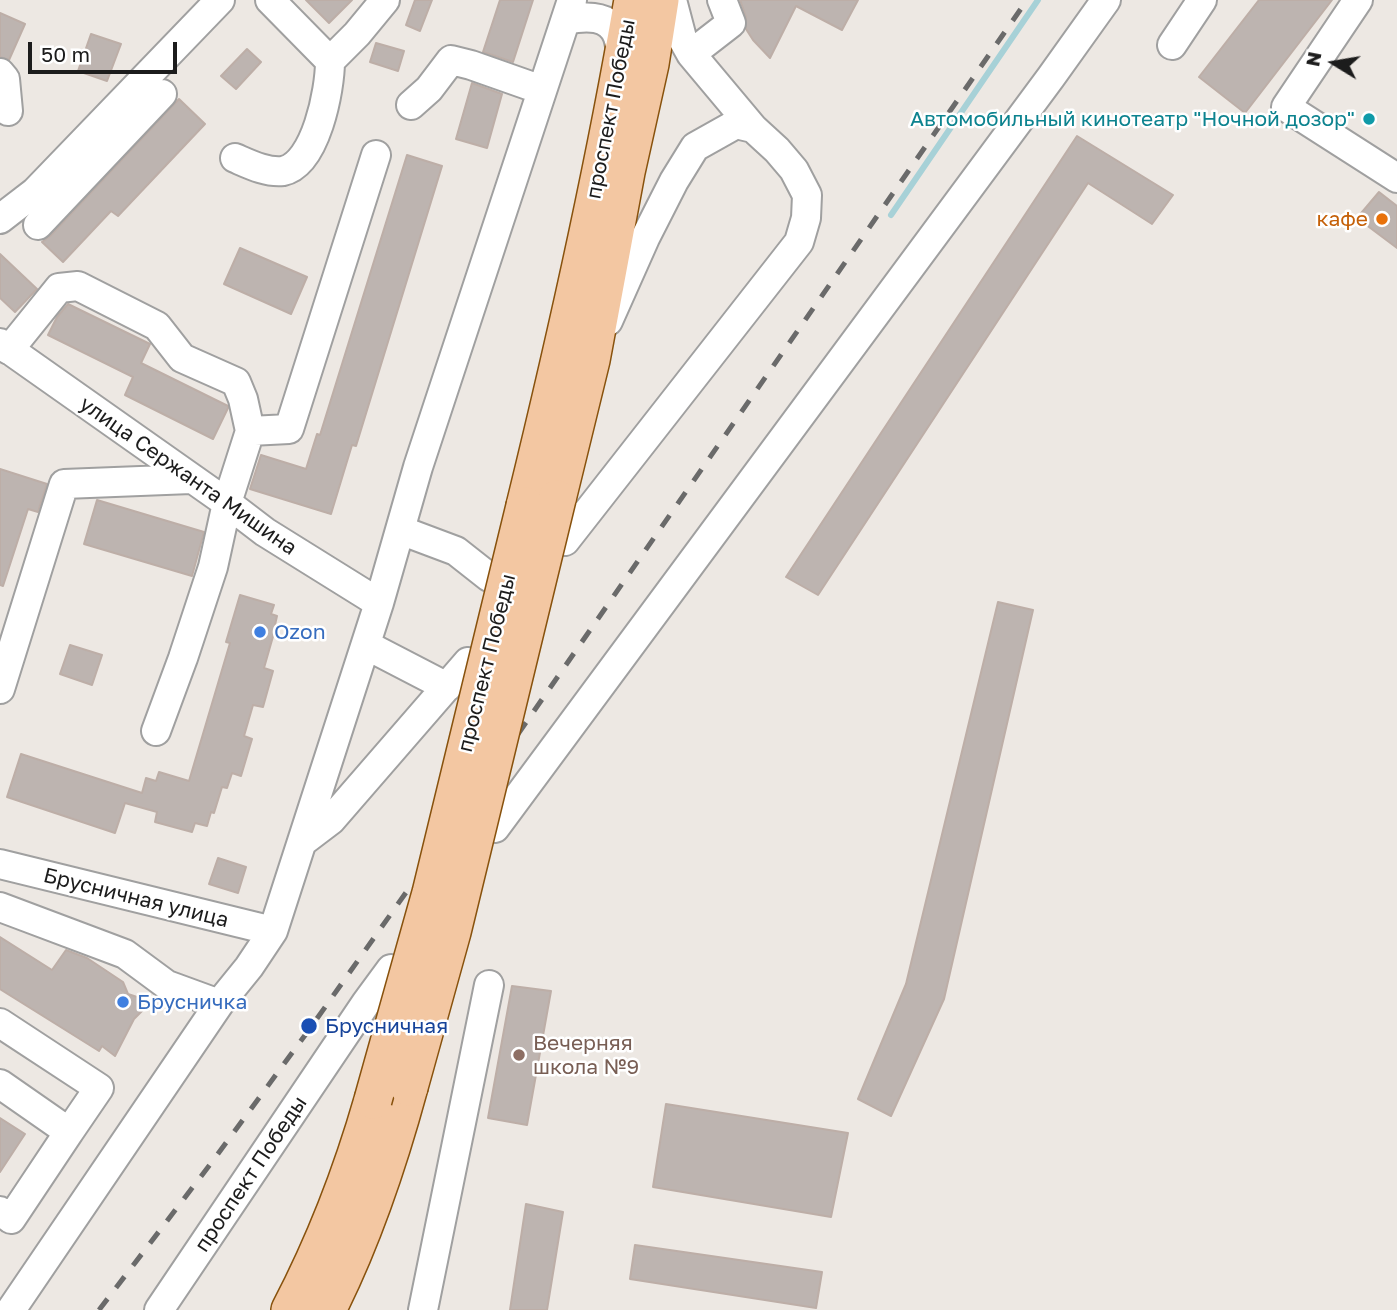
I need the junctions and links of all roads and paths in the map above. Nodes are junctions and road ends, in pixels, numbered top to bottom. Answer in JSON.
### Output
{"nodes":[{"id":1,"x":220,"y":0,"type":"edge"},
{"id":2,"x":270,"y":0,"type":"edge"},
{"id":3,"x":385,"y":0,"type":"edge"},
{"id":4,"x":633,"y":0,"type":"edge"},
{"id":5,"x":660,"y":0,"type":"edge"},
{"id":6,"x":672,"y":0,"type":"edge"},
{"id":7,"x":722,"y":0,"type":"edge"},
{"id":8,"x":1106,"y":0,"type":"edge"},
{"id":9,"x":1202,"y":0,"type":"edge"},
{"id":10,"x":1358,"y":0,"type":"edge"},
{"id":11,"x":569,"y":10,"type":"edge"},
{"id":12,"x":1172,"y":45,"type":"dead end"},
{"id":13,"x":691,"y":54,"type":"junction"},
{"id":14,"x":623,"y":59,"type":"junction"},
{"id":15,"x":330,"y":61,"type":"junction"},
{"id":16,"x":0,"y":73,"type":"edge"},
{"id":17,"x":542,"y":90,"type":"junction"},
{"id":18,"x":162,"y":94,"type":"dead end"},
{"id":19,"x":411,"y":105,"type":"dead end"},
{"id":20,"x":8,"y":111,"type":"dead end"},
{"id":21,"x":753,"y":128,"type":"junction"},
{"id":22,"x":376,"y":155,"type":"dead end"},
{"id":23,"x":235,"y":158,"type":"dead end"},
{"id":24,"x":1397,"y":178,"type":"edge"},
{"id":25,"x":43,"y":209,"type":"junction"},
{"id":26,"x":0,"y":219,"type":"edge"},
{"id":27,"x":4,"y":347,"type":"edge"},
{"id":28,"x":590,"y":360,"type":"junction"},
{"id":29,"x":250,"y":431,"type":"junction"},
{"id":30,"x":191,"y":479,"type":"junction"},
{"id":31,"x":227,"y":503,"type":"junction"},
{"id":32,"x":541,"y":503,"type":"junction"},
{"id":33,"x":400,"y":530,"type":"junction"},
{"id":34,"x":565,"y":541,"type":"dead end"},
{"id":35,"x":489,"y":577,"type":"dead end"},
{"id":36,"x":379,"y":603,"type":"junction"},
{"id":37,"x":366,"y":645,"type":"junction"},
{"id":38,"x":468,"y":662,"type":"dead end"},
{"id":39,"x":447,"y":687,"type":"junction"},
{"id":40,"x":0,"y":689,"type":"edge"},
{"id":41,"x":156,"y":731,"type":"dead end"},
{"id":42,"x":495,"y":828,"type":"dead end"},
{"id":43,"x":302,"y":842,"type":"junction"},
{"id":44,"x":0,"y":864,"type":"edge"},
{"id":45,"x":0,"y":907,"type":"edge"},
{"id":46,"x":273,"y":931,"type":"junction"},
{"id":47,"x":391,"y":969,"type":"dead end"},
{"id":48,"x":489,"y":985,"type":"dead end"},
{"id":49,"x":219,"y":1004,"type":"junction"},
{"id":50,"x":0,"y":1023,"type":"edge"},
{"id":51,"x":0,"y":1084,"type":"edge"},
{"id":52,"x":69,"y":1132,"type":"junction"},
{"id":53,"x":4,"y":1222,"type":"edge"},
{"id":54,"x":11,"y":1310,"type":"edge"},
{"id":55,"x":159,"y":1310,"type":"edge"},
{"id":56,"x":290,"y":1310,"type":"edge"},
{"id":57,"x":327,"y":1310,"type":"edge"},
{"id":58,"x":424,"y":1310,"type":"edge"}],
"edges":[{"from":1,"to":25,"type":"street"},
{"from":2,"to":15,"type":"street"},
{"from":3,"to":15,"type":"street"},
{"from":4,"to":14,"type":"main road","name":"проспект Победы"},
{"from":5,"to":28,"type":"main road","name":"проспект Победы"},
{"from":6,"to":13,"type":"street"},
{"from":7,"to":13,"type":"street"},
{"from":8,"to":42,"type":"street"},
{"from":9,"to":12,"type":"street"},
{"from":10,"to":24,"type":"street"},
{"from":11,"to":14,"type":"street"},
{"from":11,"to":17,"type":"street"},
{"from":13,"to":21,"type":"street"},
{"from":14,"to":32,"type":"main road","name":"проспект Победы"},
{"from":15,"to":23,"type":"street"},
{"from":16,"to":20,"type":"street"},
{"from":17,"to":19,"type":"street"},
{"from":17,"to":33,"type":"street"},
{"from":18,"to":25,"type":"street"},
{"from":21,"to":28,"type":"street"},
{"from":21,"to":34,"type":"street"},
{"from":22,"to":29,"type":"street"},
{"from":25,"to":26,"type":"street"},
{"from":27,"to":29,"type":"street"},
{"from":27,"to":30,"type":"street","name":"улица Сержанта Мишина"},
{"from":28,"to":32,"type":"main road","name":"проспект Победы"},
{"from":29,"to":31,"type":"street"},
{"from":30,"to":31,"type":"street","name":"улица Сержанта Мишина"},
{"from":30,"to":40,"type":"street"},
{"from":31,"to":36,"type":"street","name":"улица Сержанта Мишина"},
{"from":31,"to":41,"type":"street"},
{"from":32,"to":56,"type":"main road","name":"проспект Победы","bridge":true},
{"from":32,"to":57,"type":"main road","name":"проспект Победы","bridge":true},
{"from":33,"to":35,"type":"street","name":"проспект Победы"},
{"from":33,"to":36,"type":"street"},
{"from":36,"to":37,"type":"street"},
{"from":37,"to":39,"type":"street","name":"проспект Победы"},
{"from":37,"to":43,"type":"street"},
{"from":38,"to":39,"type":"street","name":"проспект Победы"},
{"from":39,"to":43,"type":"street","name":"проспект Победы"},
{"from":43,"to":46,"type":"street"},
{"from":44,"to":46,"type":"street","name":"Брусничная улица"},
{"from":45,"to":49,"type":"street"},
{"from":46,"to":49,"type":"street"},
{"from":47,"to":55,"type":"street","name":"проспект Победы"},
{"from":48,"to":58,"type":"street"},
{"from":49,"to":54,"type":"street"},
{"from":50,"to":52,"type":"street"},
{"from":51,"to":52,"type":"street"},
{"from":52,"to":53,"type":"street"}]}
